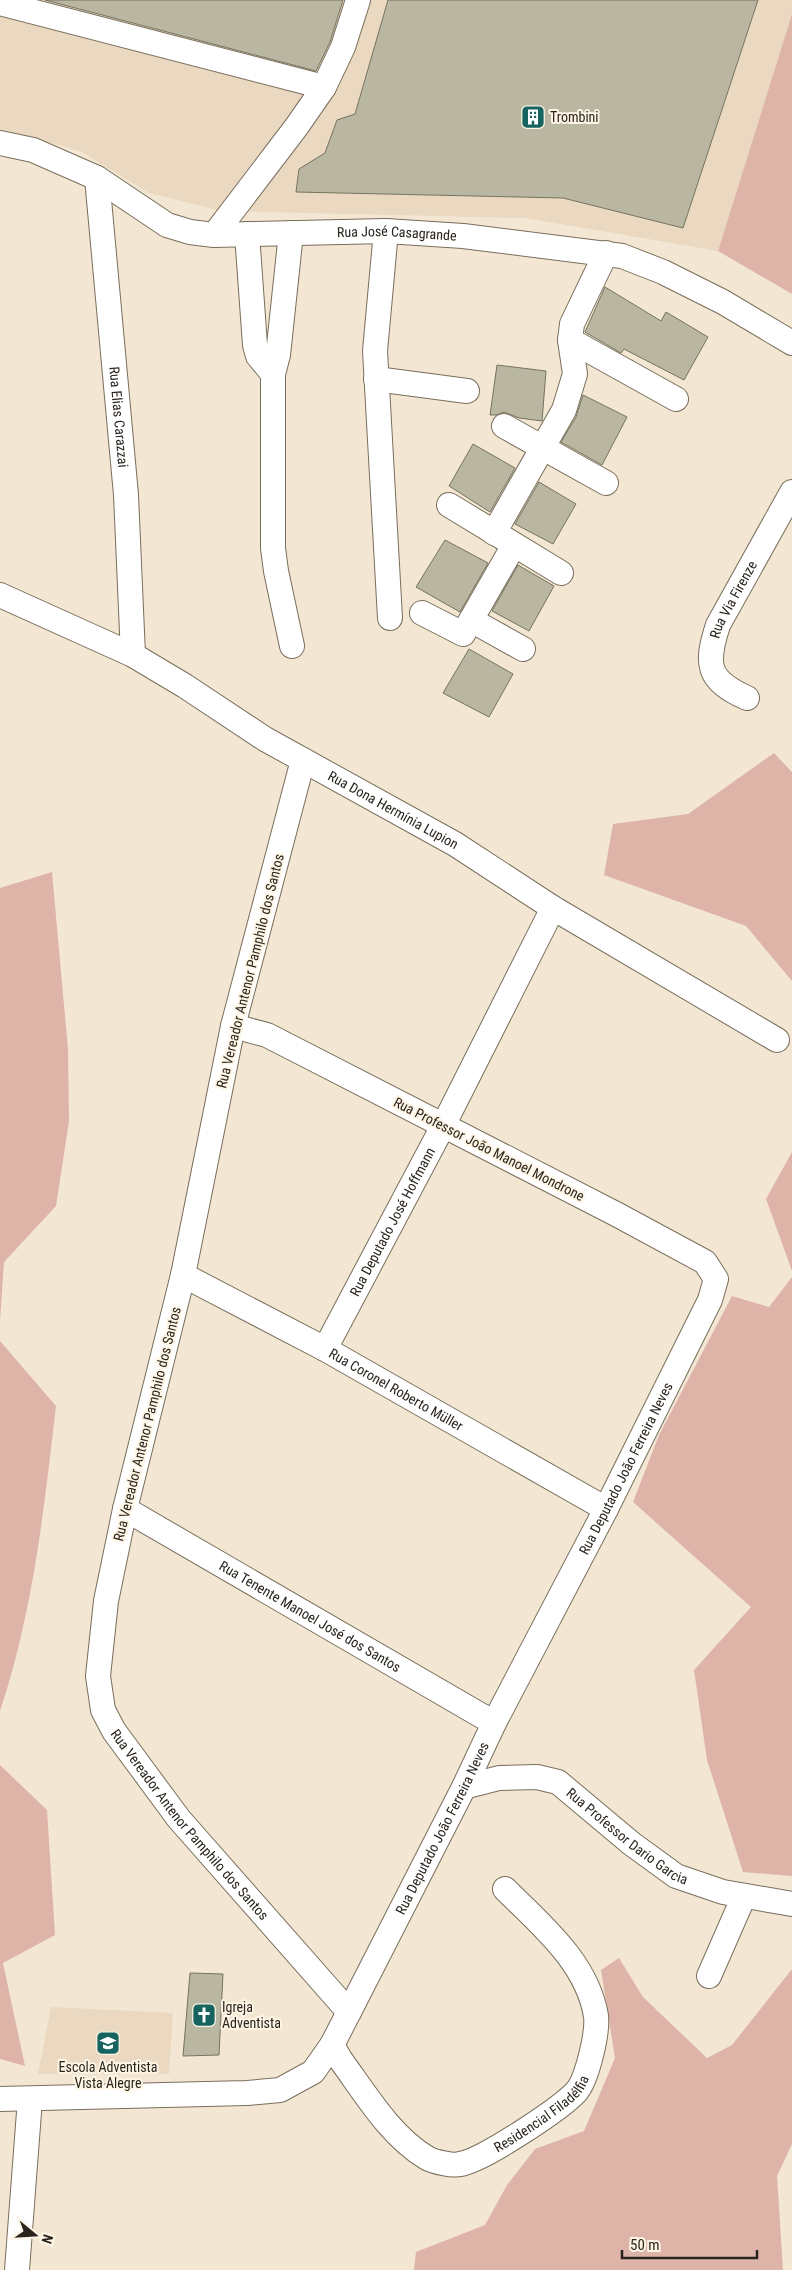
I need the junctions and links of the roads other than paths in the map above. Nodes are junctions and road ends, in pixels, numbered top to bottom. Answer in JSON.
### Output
{"nodes":[{"id":1,"x":358,"y":0,"type":"edge"},
{"id":2,"x":0,"y":2,"type":"edge"},
{"id":3,"x":324,"y":87,"type":"junction"},
{"id":4,"x":0,"y":142,"type":"edge"},
{"id":5,"x":97,"y":178,"type":"junction"},
{"id":6,"x":386,"y":231,"type":"junction"},
{"id":7,"x":291,"y":233,"type":"junction"},
{"id":8,"x":247,"y":234,"type":"junction"},
{"id":9,"x":214,"y":235,"type":"junction"},
{"id":10,"x":606,"y":253,"type":"junction"},
{"id":11,"x":570,"y":340,"type":"junction"},
{"id":12,"x":792,"y":342,"type":"edge"},
{"id":13,"x":273,"y":374,"type":"junction"},
{"id":14,"x":376,"y":379,"type":"junction"},
{"id":15,"x":467,"y":391,"type":"dead end"},
{"id":16,"x":676,"y":399,"type":"dead end"},
{"id":17,"x":504,"y":426,"type":"dead end"},
{"id":18,"x":543,"y":448,"type":"junction"},
{"id":19,"x":606,"y":483,"type":"dead end"},
{"id":20,"x":792,"y":492,"type":"edge"},
{"id":21,"x":449,"y":505,"type":"dead end"},
{"id":22,"x":504,"y":539,"type":"junction"},
{"id":23,"x":561,"y":573,"type":"dead end"},
{"id":24,"x":0,"y":595,"type":"edge"},
{"id":25,"x":422,"y":613,"type":"dead end"},
{"id":26,"x":390,"y":618,"type":"dead end"},
{"id":27,"x":471,"y":620,"type":"junction"},
{"id":28,"x":292,"y":646,"type":"dead end"},
{"id":29,"x":523,"y":649,"type":"dead end"},
{"id":30,"x":133,"y":655,"type":"junction"},
{"id":31,"x":747,"y":698,"type":"dead end"},
{"id":32,"x":303,"y":760,"type":"junction"},
{"id":33,"x":553,"y":908,"type":"junction"},
{"id":34,"x":233,"y":1026,"type":"junction"},
{"id":35,"x":777,"y":1040,"type":"dead end"},
{"id":36,"x":443,"y":1126,"type":"junction"},
{"id":37,"x":183,"y":1275,"type":"junction"},
{"id":38,"x":710,"y":1300,"type":"joint"},
{"id":39,"x":325,"y":1349,"type":"junction"},
{"id":40,"x":125,"y":1509,"type":"junction"},
{"id":41,"x":606,"y":1509,"type":"junction"},
{"id":42,"x":494,"y":1723,"type":"junction"},
{"id":43,"x":464,"y":1787,"type":"junction"},
{"id":44,"x":505,"y":1889,"type":"dead end"},
{"id":45,"x":744,"y":1896,"type":"junction"},
{"id":46,"x":792,"y":1904,"type":"edge"},
{"id":47,"x":709,"y":1976,"type":"dead end"},
{"id":48,"x":350,"y":2012,"type":"junction"},
{"id":49,"x":332,"y":2045,"type":"junction"},
{"id":50,"x":0,"y":2099,"type":"edge"},
{"id":51,"x":30,"y":2099,"type":"junction"},
{"id":52,"x":16,"y":2270,"type":"edge"}],
"edges":[{"from":1,"to":3,"type":"street"},
{"from":2,"to":3,"type":"street"},
{"from":3,"to":9,"type":"street"},
{"from":4,"to":5,"type":"street","name":"Rua José Casagrande"},
{"from":5,"to":9,"type":"street","name":"Rua José Casagrande"},
{"from":5,"to":30,"type":"street","name":"Rua Elias Carazzai"},
{"from":6,"to":7,"type":"street","name":"Rua José Casagrande"},
{"from":6,"to":10,"type":"street","name":"Rua José Casagrande"},
{"from":6,"to":14,"type":"street"},
{"from":7,"to":8,"type":"street","name":"Rua José Casagrande"},
{"from":7,"to":13,"type":"street"},
{"from":8,"to":9,"type":"street","name":"Rua José Casagrande"},
{"from":8,"to":13,"type":"street"},
{"from":10,"to":11,"type":"street"},
{"from":10,"to":12,"type":"street","name":"Rua José Casagrande"},
{"from":11,"to":16,"type":"street"},
{"from":11,"to":18,"type":"street"},
{"from":13,"to":28,"type":"street"},
{"from":14,"to":15,"type":"street"},
{"from":14,"to":26,"type":"street"},
{"from":17,"to":18,"type":"street"},
{"from":18,"to":19,"type":"street"},
{"from":18,"to":22,"type":"street"},
{"from":20,"to":31,"type":"street","name":"Rua Via Firenze"},
{"from":21,"to":22,"type":"street"},
{"from":22,"to":23,"type":"street"},
{"from":22,"to":27,"type":"street"},
{"from":24,"to":30,"type":"street","name":"Rua Dona Hermínia Lupion"},
{"from":25,"to":27,"type":"street"},
{"from":27,"to":29,"type":"street"},
{"from":30,"to":32,"type":"street","name":"Rua Dona Hermínia Lupion"},
{"from":32,"to":33,"type":"street","name":"Rua Dona Hermínia Lupion"},
{"from":32,"to":34,"type":"street","name":"Rua Vereador Antenor Pamphilo dos Santos"},
{"from":33,"to":35,"type":"street","name":"Rua Dona Hermínia Lupion"},
{"from":33,"to":36,"type":"street","name":"Rua Deputado José Hoffmann"},
{"from":34,"to":36,"type":"street","name":"Rua Professor João Manoel Mondrone"},
{"from":34,"to":37,"type":"street","name":"Rua Vereador Antenor Pamphilo dos Santos"},
{"from":36,"to":38,"type":"street","name":"Rua Professor João Manoel Mondrone"},
{"from":36,"to":39,"type":"street","name":"Rua Deputado José Hoffmann"},
{"from":37,"to":39,"type":"street","name":"Rua Coronel Roberto Müller"},
{"from":37,"to":40,"type":"street","name":"Rua Vereador Antenor Pamphilo dos Santos"},
{"from":38,"to":41,"type":"street","name":"Rua Deputado João Ferreira Neves"},
{"from":39,"to":41,"type":"street","name":"Rua Coronel Roberto Müller"},
{"from":40,"to":42,"type":"street","name":"Rua Tenente Manoel José dos Santos"},
{"from":40,"to":48,"type":"street","name":"Rua Vereador Antenor Pamphilo dos Santos"},
{"from":41,"to":42,"type":"street","name":"Rua Deputado João Ferreira Neves"},
{"from":42,"to":43,"type":"street","name":"Rua Deputado João Ferreira Neves"},
{"from":43,"to":45,"type":"street","name":"Rua Professor Dario Garcia"},
{"from":43,"to":48,"type":"street","name":"Rua Deputado João Ferreira Neves"},
{"from":44,"to":49,"type":"street","name":"Residencial Filadélfia"},
{"from":45,"to":46,"type":"street","name":"Rua Professor Dario Garcia"},
{"from":45,"to":47,"type":"street"},
{"from":48,"to":49,"type":"street","name":"Rua Deputado João Ferreira Neves"},
{"from":49,"to":51,"type":"street","name":"Rua Deputado João Ferreira Neves"},
{"from":50,"to":51,"type":"street","name":"Rua Deputado João Ferreira Neves"},
{"from":51,"to":52,"type":"street"}]}
